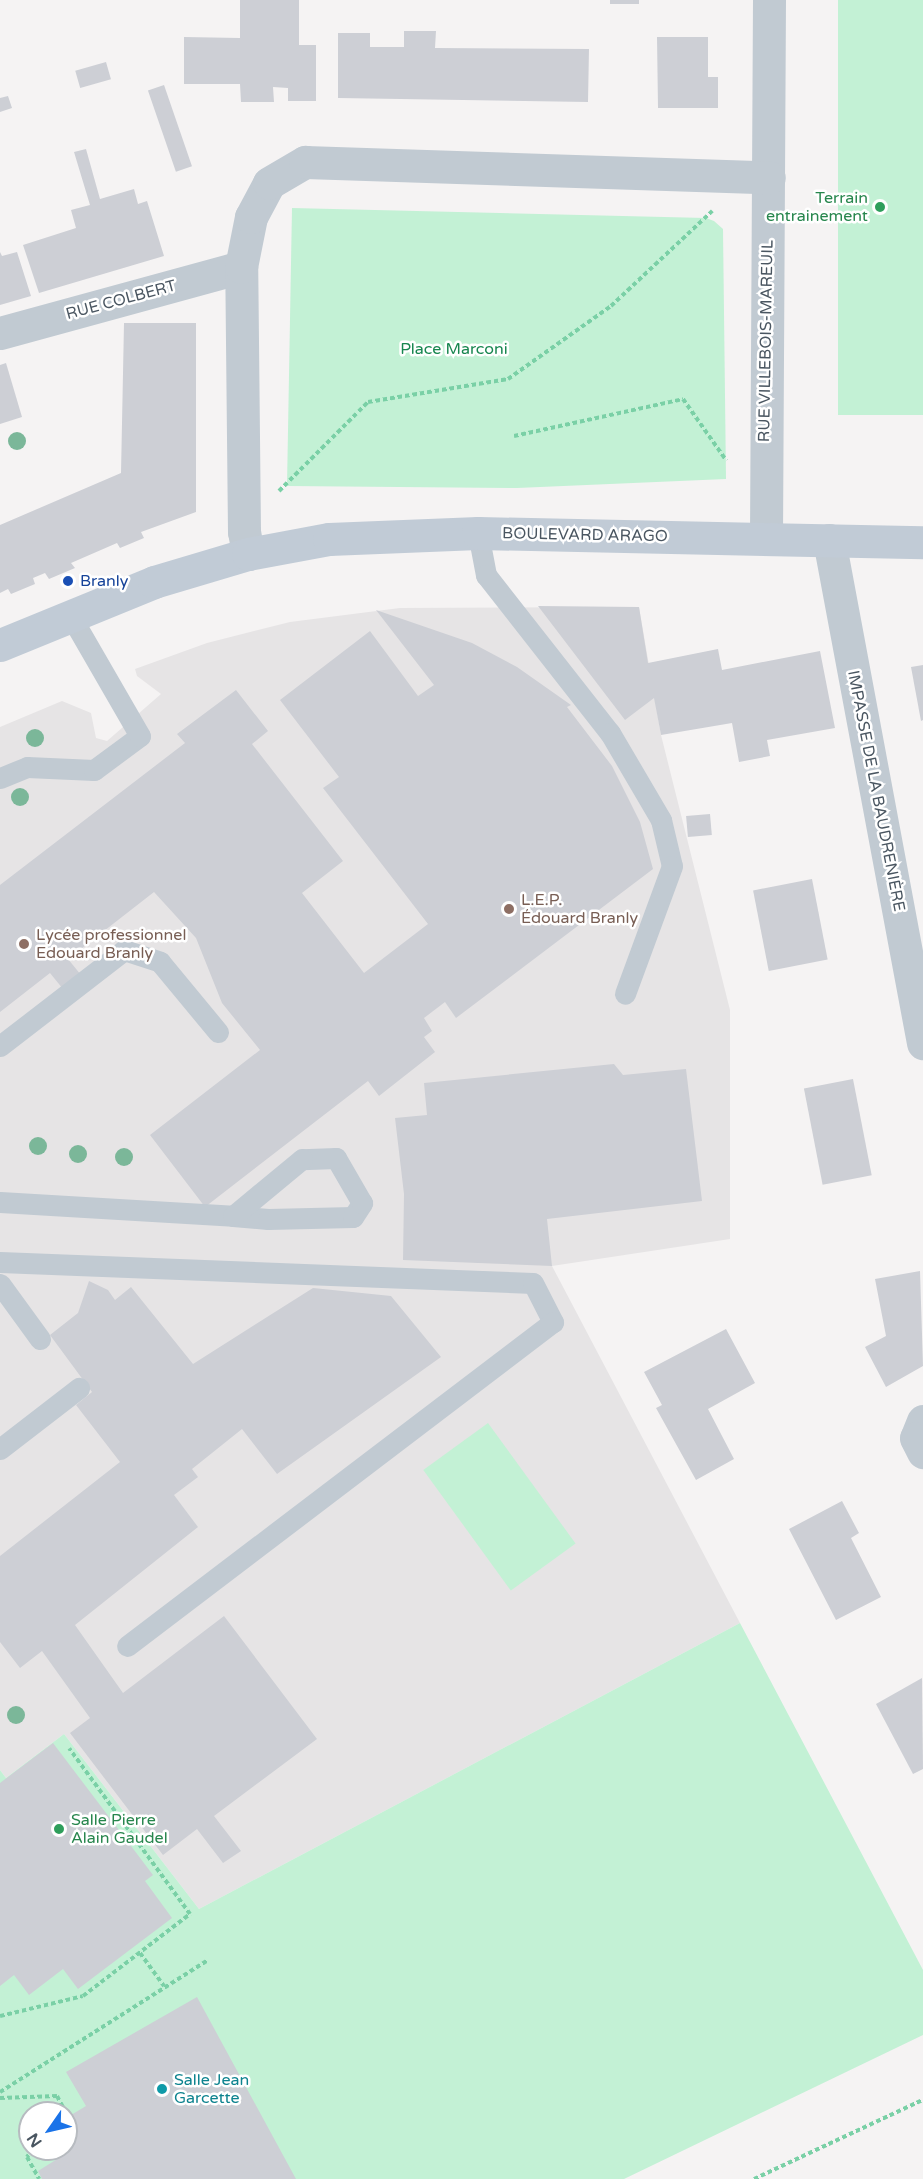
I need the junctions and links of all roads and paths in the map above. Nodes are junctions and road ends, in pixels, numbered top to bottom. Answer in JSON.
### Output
{"nodes":[{"id":1,"x":769,"y":0,"type":"edge"},
{"id":2,"x":769,"y":177,"type":"junction"},
{"id":3,"x":714,"y":209,"type":"dead end"},
{"id":4,"x":242,"y":267,"type":"junction"},
{"id":5,"x":0,"y":333,"type":"edge"},
{"id":6,"x":514,"y":436,"type":"dead end"},
{"id":7,"x":726,"y":460,"type":"dead end"},
{"id":8,"x":273,"y":494,"type":"dead end"},
{"id":9,"x":478,"y":533,"type":"junction"},
{"id":10,"x":766,"y":537,"type":"junction"},
{"id":11,"x":829,"y":540,"type":"junction"},
{"id":12,"x":923,"y":542,"type":"edge"},
{"id":13,"x":248,"y":554,"type":"junction"},
{"id":14,"x":70,"y":615,"type":"junction"},
{"id":15,"x":0,"y":645,"type":"edge"},
{"id":16,"x":0,"y":778,"type":"edge"},
{"id":17,"x":625,"y":994,"type":"dead end"},
{"id":18,"x":218,"y":1032,"type":"dead end"},
{"id":19,"x":923,"y":1043,"type":"edge"},
{"id":20,"x":0,"y":1046,"type":"edge"},
{"id":21,"x":0,"y":1202,"type":"edge"},
{"id":22,"x":233,"y":1216,"type":"junction"},
{"id":23,"x":0,"y":1262,"type":"edge"},
{"id":24,"x":0,"y":1284,"type":"edge"},
{"id":25,"x":40,"y":1339,"type":"dead end"},
{"id":26,"x":79,"y":1388,"type":"dead end"},
{"id":27,"x":923,"y":1421,"type":"edge"},
{"id":28,"x":0,"y":1449,"type":"edge"},
{"id":29,"x":923,"y":1452,"type":"edge"},
{"id":30,"x":127,"y":1646,"type":"dead end"},
{"id":31,"x":69,"y":1748,"type":"dead end"},
{"id":32,"x":140,"y":1953,"type":"junction"},
{"id":33,"x":208,"y":1960,"type":"dead end"},
{"id":34,"x":164,"y":1987,"type":"junction"},
{"id":35,"x":0,"y":2016,"type":"edge"},
{"id":36,"x":0,"y":2092,"type":"edge"},
{"id":37,"x":0,"y":2098,"type":"edge"},
{"id":38,"x":923,"y":2100,"type":"edge"},
{"id":39,"x":60,"y":2101,"type":"edge"},
{"id":40,"x":29,"y":2161,"type":"edge"},
{"id":41,"x":39,"y":2179,"type":"edge"},
{"id":42,"x":754,"y":2179,"type":"edge"}],
"edges":[{"from":1,"to":2,"type":"street","name":"RUE VILLEBOIS-MAREUIL"},
{"from":2,"to":4,"type":"street"},
{"from":2,"to":10,"type":"street","name":"RUE VILLEBOIS-MAREUIL"},
{"from":3,"to":8,"type":"path"},
{"from":4,"to":5,"type":"street","name":"RUE COLBERT"},
{"from":4,"to":13,"type":"street"},
{"from":6,"to":7,"type":"path"},
{"from":9,"to":10,"type":"main road","name":"BOULEVARD ARAGO"},
{"from":9,"to":13,"type":"main road","name":"BOULEVARD ARAGO"},
{"from":9,"to":17,"type":"lane"},
{"from":10,"to":11,"type":"main road","name":"BOULEVARD ARAGO"},
{"from":11,"to":12,"type":"main road","name":"BOULEVARD ARAGO"},
{"from":11,"to":19,"type":"street","name":"IMPASSE DE LA BAUDRENIÈRE"},
{"from":13,"to":14,"type":"main road","name":"BOULEVARD ARAGO"},
{"from":14,"to":15,"type":"main road","name":"BOULEVARD ARAGO"},
{"from":14,"to":16,"type":"lane"},
{"from":18,"to":20,"type":"lane"},
{"from":21,"to":22,"type":"lane"},
{"from":22,"to":22,"type":"lane"},
{"from":23,"to":30,"type":"lane"},
{"from":24,"to":25,"type":"lane"},
{"from":26,"to":28,"type":"lane"},
{"from":27,"to":29,"type":"street"},
{"from":31,"to":32,"type":"path"},
{"from":32,"to":34,"type":"path"},
{"from":32,"to":35,"type":"path"},
{"from":33,"to":34,"type":"path"},
{"from":34,"to":36,"type":"path"},
{"from":37,"to":39,"type":"path"},
{"from":38,"to":42,"type":"path"},
{"from":40,"to":41,"type":"path"}]}
